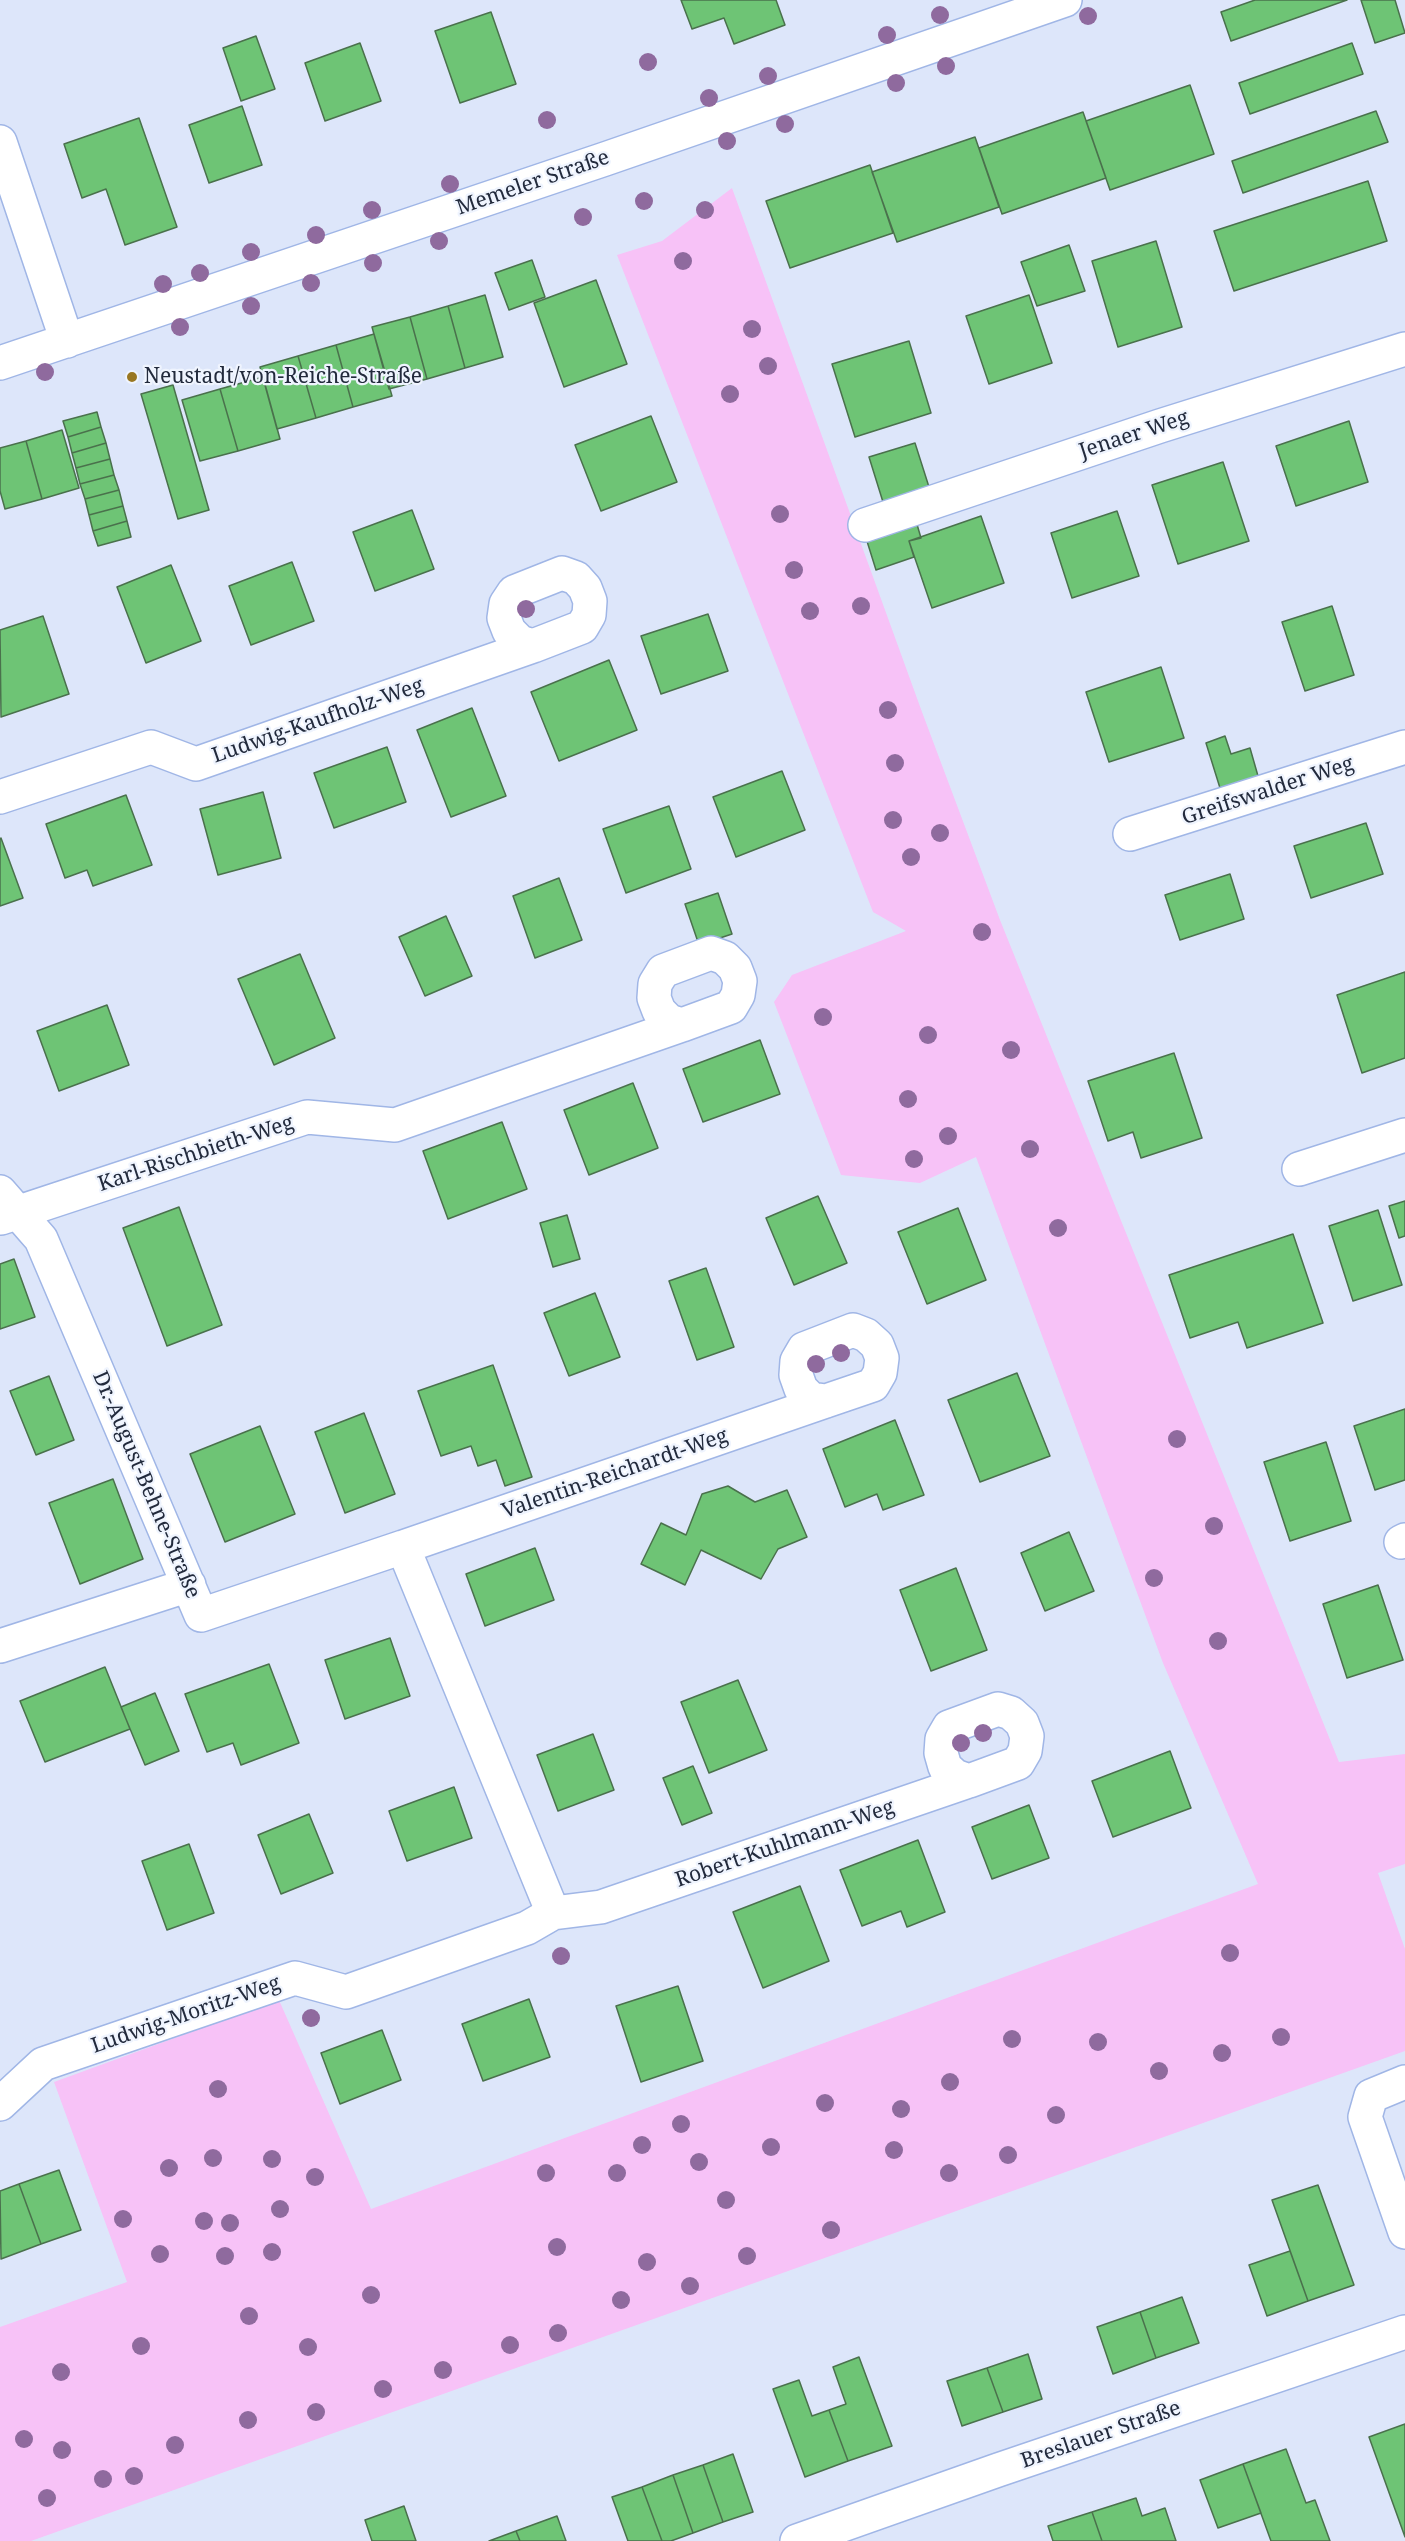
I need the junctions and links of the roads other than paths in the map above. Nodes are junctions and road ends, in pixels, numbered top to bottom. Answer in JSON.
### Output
{"nodes":[{"id":1,"x":1065,"y":0,"type":"edge"},
{"id":2,"x":0,"y":142,"type":"edge"},
{"id":3,"x":67,"y":340,"type":"junction"},
{"id":4,"x":1405,"y":349,"type":"edge"},
{"id":5,"x":0,"y":363,"type":"edge"},
{"id":6,"x":865,"y":525,"type":"dead end"},
{"id":7,"x":533,"y":646,"type":"dead end"},
{"id":8,"x":1405,"y":747,"type":"edge"},
{"id":9,"x":0,"y":797,"type":"edge"},
{"id":10,"x":1130,"y":834,"type":"dead end"},
{"id":11,"x":682,"y":1025,"type":"dead end"},
{"id":12,"x":1405,"y":1135,"type":"edge"},
{"id":13,"x":1299,"y":1169,"type":"dead end"},
{"id":14,"x":7,"y":1207,"type":"edge"},
{"id":15,"x":826,"y":1401,"type":"dead end"},
{"id":16,"x":403,"y":1547,"type":"junction"},
{"id":17,"x":189,"y":1585,"type":"junction"},
{"id":18,"x":0,"y":1646,"type":"edge"},
{"id":19,"x":969,"y":1781,"type":"dead end"},
{"id":20,"x":553,"y":1913,"type":"junction"},
{"id":21,"x":1405,"y":2082,"type":"edge"},
{"id":22,"x":0,"y":2104,"type":"edge"},
{"id":23,"x":1405,"y":2232,"type":"edge"},
{"id":24,"x":1405,"y":2332,"type":"edge"},
{"id":25,"x":797,"y":2541,"type":"edge"}],
"edges":[{"from":1,"to":3,"type":"street","name":"Memeler Straße"},
{"from":2,"to":3,"type":"street"},
{"from":3,"to":5,"type":"street","name":"Memeler Straße"},
{"from":4,"to":6,"type":"street","name":"Jenaer Weg"},
{"from":7,"to":9,"type":"street","name":"Ludwig-Kaufholz-Weg"},
{"from":8,"to":10,"type":"street","name":"Greifswalder Weg"},
{"from":11,"to":14,"type":"street","name":"Karl-Rischbieth-Weg"},
{"from":12,"to":13,"type":"street"},
{"from":14,"to":17,"type":"street","name":"Dr.-August-Behne-Straße"},
{"from":15,"to":16,"type":"street","name":"Valentin-Reichardt-Weg"},
{"from":16,"to":17,"type":"street","name":"Dr.-August-Behne-Straße"},
{"from":16,"to":20,"type":"street"},
{"from":17,"to":18,"type":"street"},
{"from":19,"to":20,"type":"street","name":"Robert-Kuhlmann-Weg"},
{"from":20,"to":22,"type":"street","name":"Ludwig-Moritz-Weg"},
{"from":21,"to":23,"type":"street"},
{"from":24,"to":25,"type":"street","name":"Breslauer Straße"}]}
